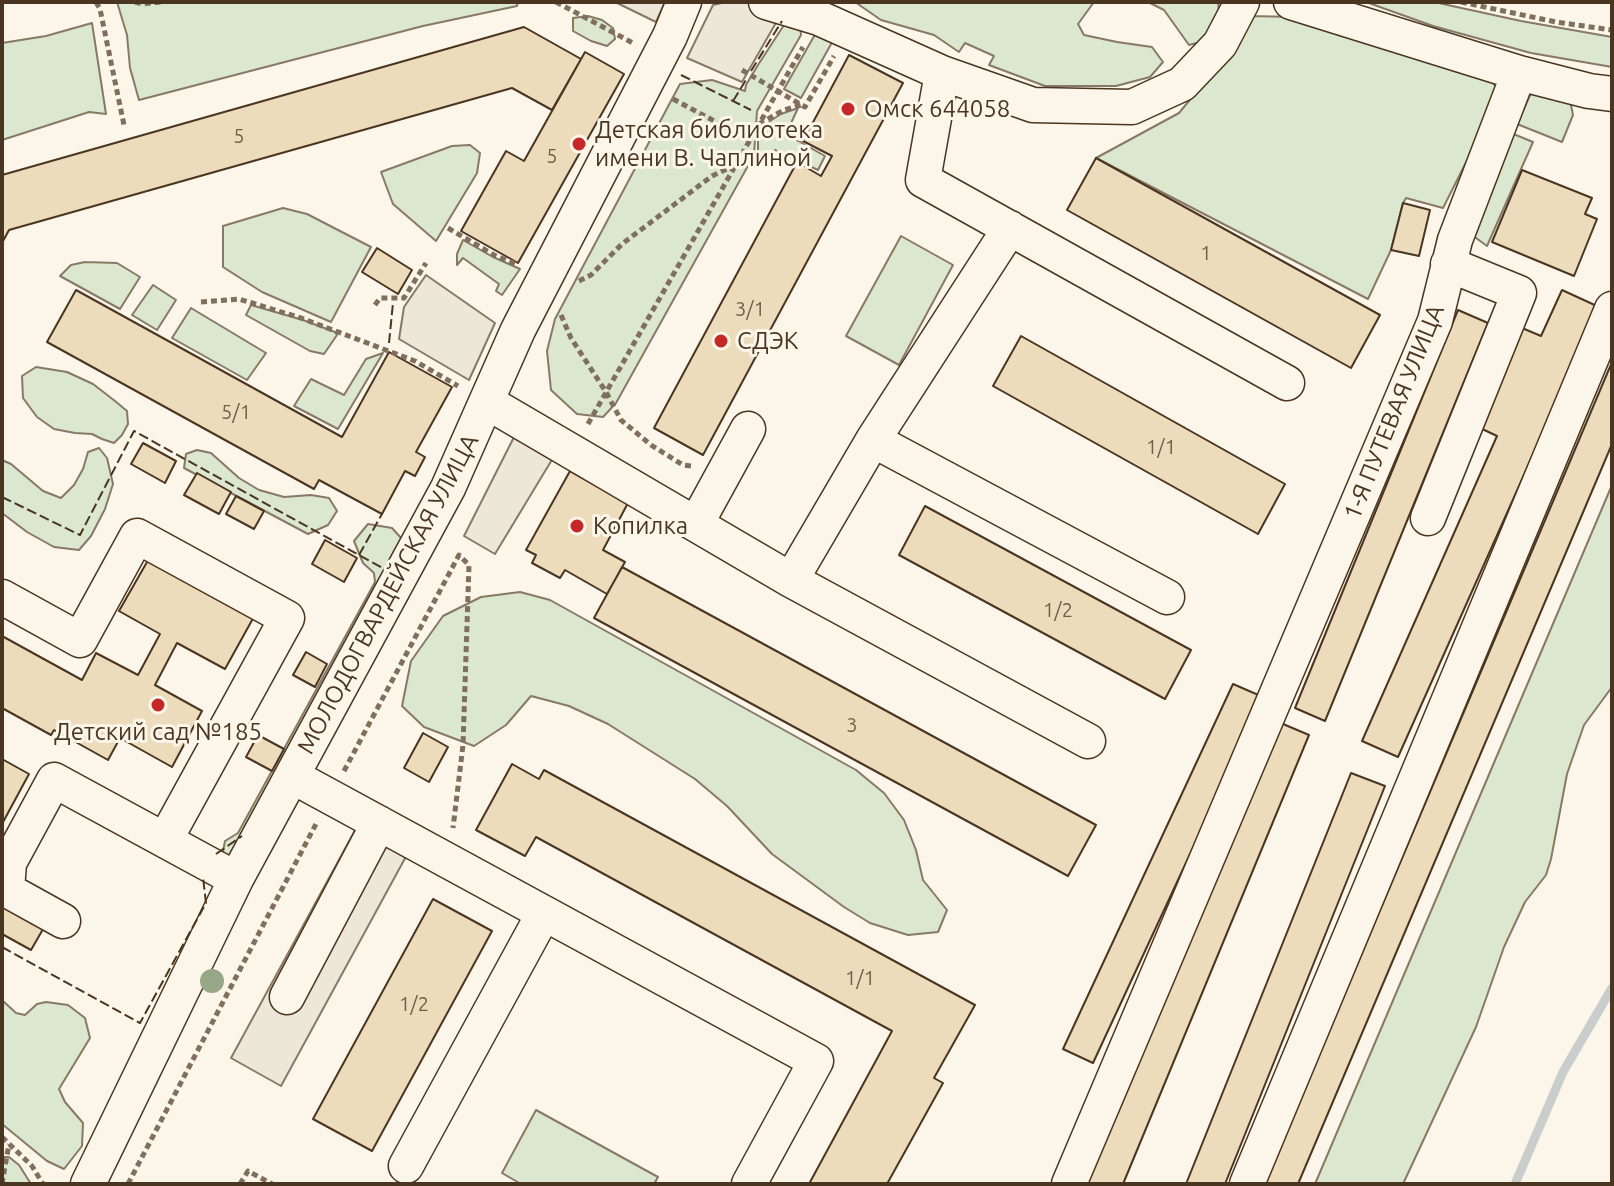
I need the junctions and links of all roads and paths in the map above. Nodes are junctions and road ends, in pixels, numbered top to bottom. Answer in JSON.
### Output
{"nodes":[{"id":1,"x":96,"y":2,"type":"edge"},
{"id":2,"x":135,"y":2,"type":"edge"},
{"id":3,"x":161,"y":2,"type":"edge"},
{"id":4,"x":556,"y":2,"type":"edge"},
{"id":5,"x":684,"y":2,"type":"edge"},
{"id":6,"x":766,"y":2,"type":"edge"},
{"id":7,"x":1242,"y":2,"type":"edge"},
{"id":8,"x":1291,"y":2,"type":"edge"},
{"id":9,"x":1461,"y":2,"type":"edge"},
{"id":10,"x":819,"y":18,"type":"junction"},
{"id":11,"x":1612,"y":30,"type":"edge"},
{"id":12,"x":641,"y":48,"type":"dead end"},
{"id":13,"x":742,"y":70,"type":"dead end"},
{"id":14,"x":942,"y":73,"type":"junction"},
{"id":15,"x":1519,"y":73,"type":"junction"},
{"id":16,"x":778,"y":91,"type":"junction"},
{"id":17,"x":814,"y":92,"type":"dead end"},
{"id":18,"x":1612,"y":94,"type":"edge"},
{"id":19,"x":664,"y":95,"type":"dead end"},
{"id":20,"x":802,"y":105,"type":"junction"},
{"id":21,"x":124,"y":125,"type":"dead end"},
{"id":22,"x":758,"y":125,"type":"junction"},
{"id":23,"x":750,"y":140,"type":"junction"},
{"id":24,"x":736,"y":165,"type":"junction"},
{"id":25,"x":448,"y":228,"type":"dead end"},
{"id":26,"x":1010,"y":228,"type":"junction"},
{"id":27,"x":426,"y":263,"type":"dead end"},
{"id":28,"x":1448,"y":264,"type":"junction"},
{"id":29,"x":545,"y":277,"type":"junction"},
{"id":30,"x":201,"y":302,"type":"dead end"},
{"id":31,"x":375,"y":305,"type":"dead end"},
{"id":32,"x":1612,"y":309,"type":"edge"},
{"id":33,"x":1287,"y":383,"type":"dead end"},
{"id":34,"x":606,"y":392,"type":"junction"},
{"id":35,"x":487,"y":402,"type":"junction"},
{"id":36,"x":742,"y":439,"type":"joint"},
{"id":37,"x":873,"y":440,"type":"junction"},
{"id":38,"x":572,"y":452,"type":"junction"},
{"id":39,"x":1428,"y":518,"type":"dead end"},
{"id":40,"x":696,"y":524,"type":"junction"},
{"id":41,"x":791,"y":580,"type":"junction"},
{"id":42,"x":2,"y":597,"type":"edge"},
{"id":43,"x":1167,"y":597,"type":"dead end"},
{"id":44,"x":1088,"y":741,"type":"dead end"},
{"id":45,"x":292,"y":776,"type":"junction"},
{"id":46,"x":330,"y":796,"type":"junction"},
{"id":47,"x":379,"y":823,"type":"junction"},
{"id":48,"x":165,"y":840,"type":"junction"},
{"id":49,"x":5,"y":861,"type":"edge"},
{"id":50,"x":450,"y":861,"type":"junction"},
{"id":51,"x":236,"y":879,"type":"junction"},
{"id":52,"x":544,"y":913,"type":"junction"},
{"id":53,"x":63,"y":921,"type":"dead end"},
{"id":54,"x":287,"y":997,"type":"dead end"},
{"id":55,"x":2,"y":1137,"type":"edge"},
{"id":56,"x":9,"y":1144,"type":"junction"},
{"id":57,"x":406,"y":1166,"type":"dead end"},
{"id":58,"x":2,"y":1184,"type":"edge"},
{"id":59,"x":43,"y":1184,"type":"edge"},
{"id":60,"x":88,"y":1184,"type":"edge"},
{"id":61,"x":128,"y":1184,"type":"edge"},
{"id":62,"x":240,"y":1184,"type":"edge"},
{"id":63,"x":272,"y":1184,"type":"edge"},
{"id":64,"x":749,"y":1184,"type":"edge"},
{"id":65,"x":1069,"y":1184,"type":"edge"},
{"id":66,"x":1247,"y":1184,"type":"edge"}],
"edges":[{"from":1,"to":21,"type":"path"},
{"from":2,"to":3,"type":"path"},
{"from":4,"to":12,"type":"path"},
{"from":5,"to":29,"type":"street","name":"МОЛОДОГВАРДЕЙСКАЯ УЛИЦА"},
{"from":6,"to":10,"type":"street"},
{"from":7,"to":14,"type":"street"},
{"from":8,"to":15,"type":"street"},
{"from":9,"to":11,"type":"path"},
{"from":10,"to":14,"type":"street"},
{"from":10,"to":16,"type":"path"},
{"from":13,"to":16,"type":"path"},
{"from":14,"to":26,"type":"street"},
{"from":15,"to":18,"type":"street"},
{"from":15,"to":28,"type":"street","name":"1-Я ПУТЕВАЯ УЛИЦА"},
{"from":16,"to":20,"type":"path"},
{"from":16,"to":22,"type":"path"},
{"from":17,"to":20,"type":"path"},
{"from":19,"to":23,"type":"path"},
{"from":20,"to":22,"type":"path"},
{"from":22,"to":23,"type":"path"},
{"from":23,"to":24,"type":"path"},
{"from":24,"to":29,"type":"path"},
{"from":24,"to":34,"type":"path"},
{"from":25,"to":29,"type":"path"},
{"from":26,"to":33,"type":"street"},
{"from":26,"to":37,"type":"street"},
{"from":27,"to":31,"type":"path"},
{"from":28,"to":39,"type":"street"},
{"from":28,"to":65,"type":"street","name":"1-Я ПУТЕВАЯ УЛИЦА"},
{"from":29,"to":34,"type":"path"},
{"from":29,"to":35,"type":"street","name":"МОЛОДОГВАРДЕЙСКАЯ УЛИЦА"},
{"from":30,"to":35,"type":"path"},
{"from":32,"to":66,"type":"street"},
{"from":34,"to":36,"type":"path"},
{"from":34,"to":38,"type":"path"},
{"from":35,"to":38,"type":"street"},
{"from":35,"to":45,"type":"street","name":"МОЛОДОГВАРДЕЙСКАЯ УЛИЦА"},
{"from":36,"to":40,"type":"street"},
{"from":37,"to":41,"type":"street"},
{"from":37,"to":43,"type":"street"},
{"from":38,"to":40,"type":"street"},
{"from":40,"to":41,"type":"street"},
{"from":41,"to":44,"type":"street"},
{"from":42,"to":48,"type":"street"},
{"from":45,"to":46,"type":"street"},
{"from":45,"to":51,"type":"street","name":"МОЛОДОГВАРДЕЙСКАЯ УЛИЦА"},
{"from":46,"to":47,"type":"street"},
{"from":46,"to":50,"type":"path"},
{"from":46,"to":61,"type":"path"},
{"from":47,"to":50,"type":"street"},
{"from":47,"to":54,"type":"street"},
{"from":48,"to":49,"type":"street"},
{"from":48,"to":51,"type":"street"},
{"from":49,"to":53,"type":"street"},
{"from":50,"to":52,"type":"street"},
{"from":51,"to":60,"type":"street","name":"МОЛОДОГВАРДЕЙСКАЯ УЛИЦА"},
{"from":52,"to":57,"type":"street"},
{"from":52,"to":64,"type":"street"},
{"from":55,"to":56,"type":"path"},
{"from":56,"to":58,"type":"path"},
{"from":56,"to":59,"type":"path"},
{"from":62,"to":63,"type":"path"}]}
